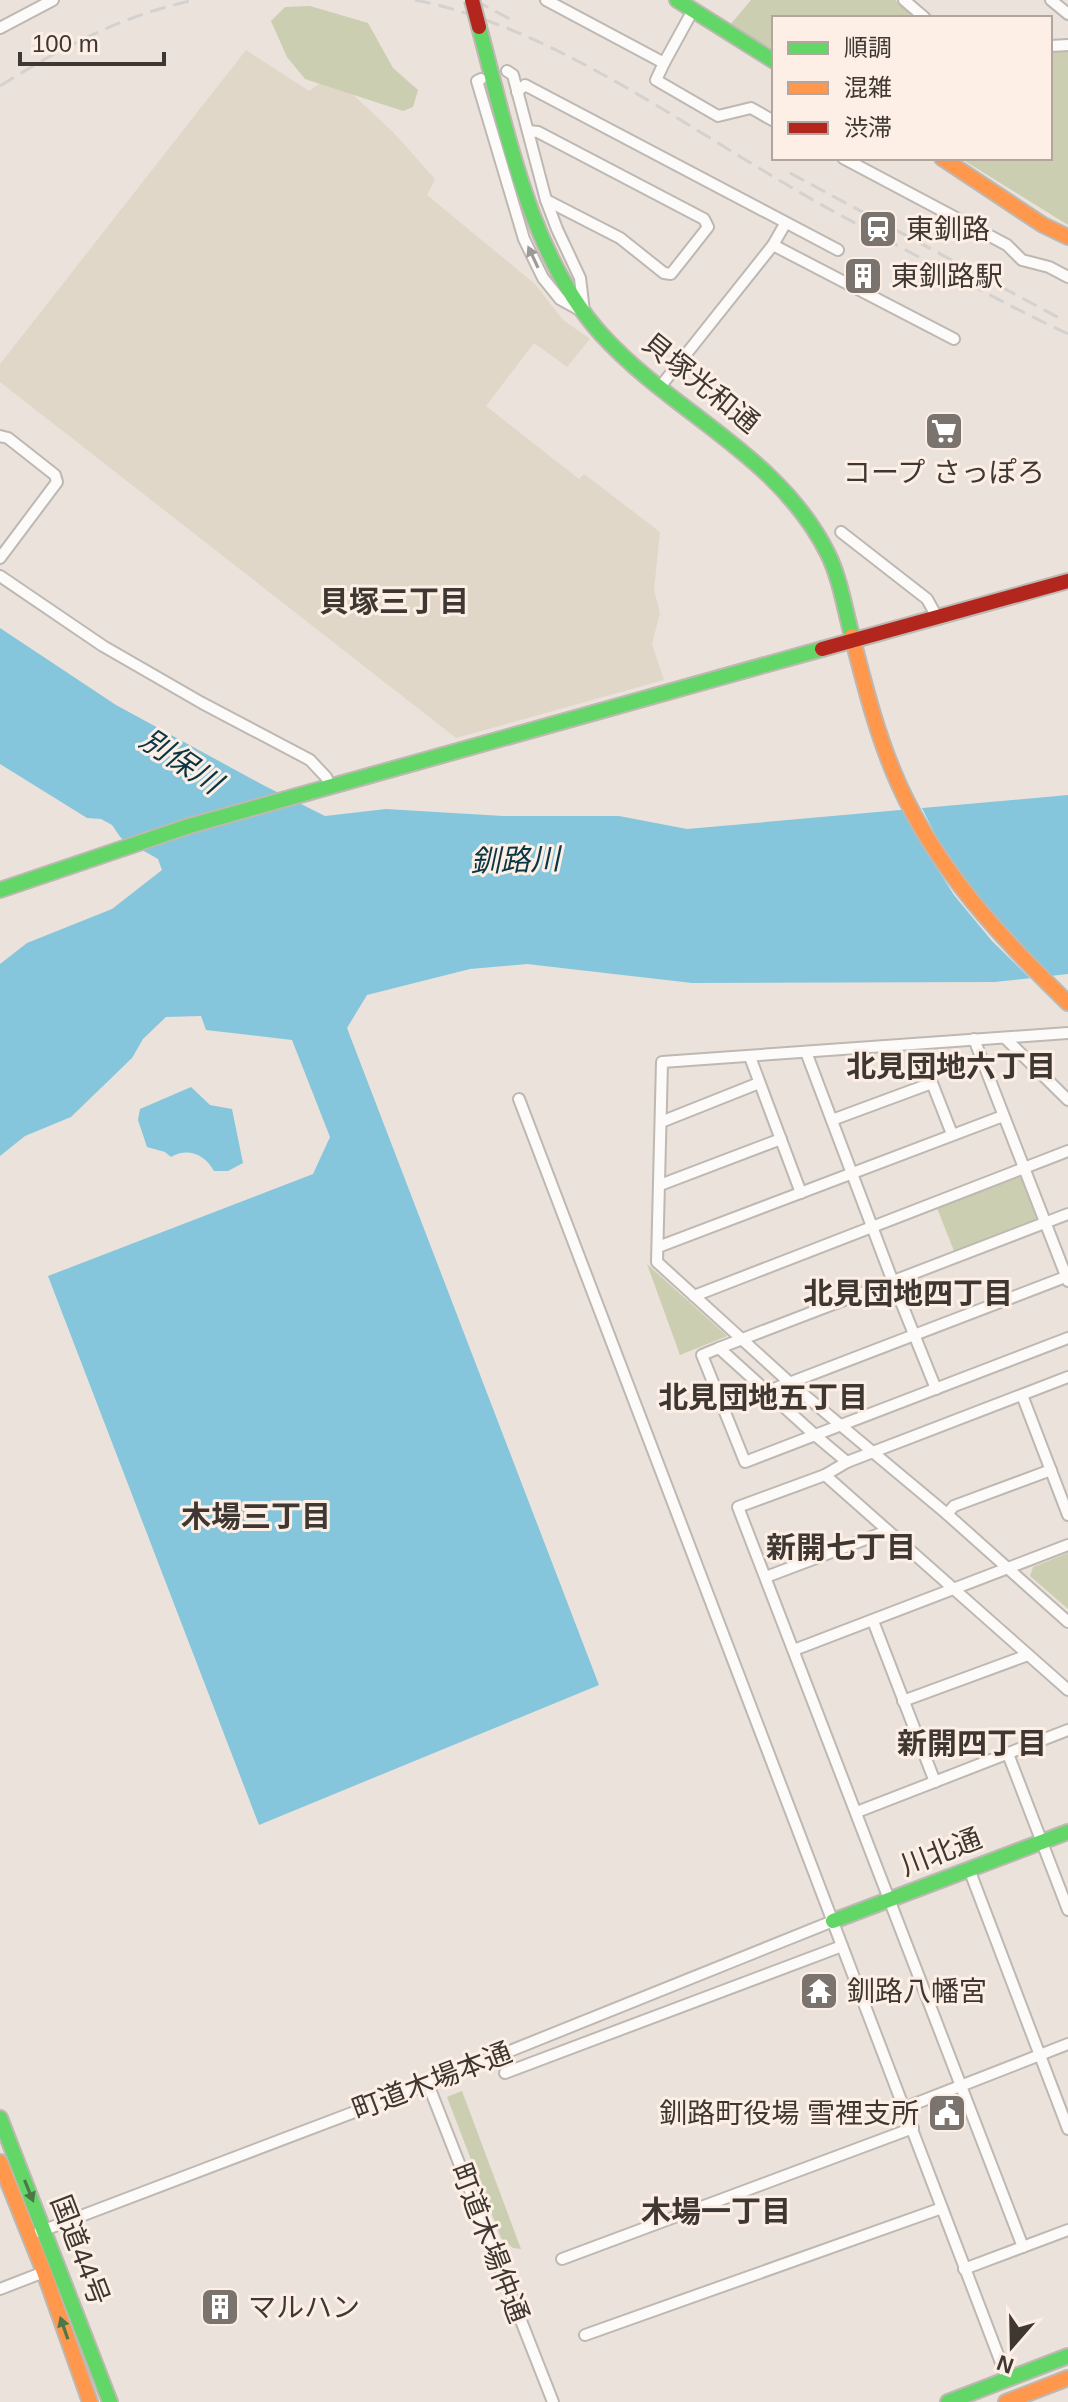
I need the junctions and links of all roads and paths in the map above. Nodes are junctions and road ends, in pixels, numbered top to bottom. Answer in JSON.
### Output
{"nodes":[{"id":1,"x":53,"y":0,"type":"edge"},
{"id":2,"x":472,"y":0,"type":"edge"},
{"id":3,"x":546,"y":0,"type":"edge"},
{"id":4,"x":677,"y":0,"type":"edge"},
{"id":5,"x":904,"y":0,"type":"edge"},
{"id":6,"x":1051,"y":0,"type":"edge"},
{"id":7,"x":696,"y":5,"type":"edge"},
{"id":8,"x":1068,"y":14,"type":"edge"},
{"id":9,"x":923,"y":16,"type":"edge"},
{"id":10,"x":0,"y":28,"type":"edge"},
{"id":11,"x":772,"y":60,"type":"edge"},
{"id":12,"x":664,"y":63,"type":"junction"},
{"id":13,"x":507,"y":71,"type":"dead end"},
{"id":14,"x":481,"y":79,"type":"dead end"},
{"id":15,"x":517,"y":92,"type":"junction"},
{"id":16,"x":772,"y":120,"type":"edge"},
{"id":17,"x":528,"y":131,"type":"junction"},
{"id":18,"x":847,"y":160,"type":"edge"},
{"id":19,"x":945,"y":160,"type":"edge"},
{"id":20,"x":546,"y":200,"type":"junction"},
{"id":21,"x":785,"y":224,"type":"junction"},
{"id":22,"x":1068,"y":237,"type":"edge"},
{"id":23,"x":773,"y":245,"type":"junction"},
{"id":24,"x":838,"y":250,"type":"dead end"},
{"id":25,"x":1068,"y":277,"type":"edge"},
{"id":26,"x":585,"y":313,"type":"junction"},
{"id":27,"x":954,"y":339,"type":"dead end"},
{"id":28,"x":660,"y":387,"type":"junction"},
{"id":29,"x":0,"y":436,"type":"edge"},
{"id":30,"x":841,"y":532,"type":"dead end"},
{"id":31,"x":0,"y":558,"type":"edge"},
{"id":32,"x":0,"y":576,"type":"edge"},
{"id":33,"x":1068,"y":581,"type":"edge"},
{"id":34,"x":937,"y":617,"type":"junction"},
{"id":35,"x":854,"y":641,"type":"junction"},
{"id":36,"x":331,"y":787,"type":"junction"},
{"id":37,"x":0,"y":890,"type":"edge"},
{"id":38,"x":1068,"y":1003,"type":"edge"},
{"id":39,"x":1068,"y":1033,"type":"edge"},
{"id":40,"x":1005,"y":1038,"type":"junction"},
{"id":41,"x":974,"y":1039,"type":"junction"},
{"id":42,"x":806,"y":1052,"type":"junction"},
{"id":43,"x":750,"y":1057,"type":"junction"},
{"id":44,"x":759,"y":1083,"type":"junction"},
{"id":45,"x":519,"y":1099,"type":"dead end"},
{"id":46,"x":1068,"y":1100,"type":"edge"},
{"id":47,"x":1003,"y":1116,"type":"junction"},
{"id":48,"x":832,"y":1120,"type":"junction"},
{"id":49,"x":661,"y":1122,"type":"junction"},
{"id":50,"x":952,"y":1134,"type":"junction"},
{"id":51,"x":781,"y":1139,"type":"junction"},
{"id":52,"x":1068,"y":1151,"type":"edge"},
{"id":53,"x":1023,"y":1168,"type":"junction"},
{"id":54,"x":852,"y":1174,"type":"junction"},
{"id":55,"x":660,"y":1185,"type":"junction"},
{"id":56,"x":801,"y":1193,"type":"junction"},
{"id":57,"x":1068,"y":1214,"type":"edge"},
{"id":58,"x":1045,"y":1222,"type":"junction"},
{"id":59,"x":873,"y":1228,"type":"junction"},
{"id":60,"x":658,"y":1247,"type":"junction"},
{"id":61,"x":1067,"y":1278,"type":"edge"},
{"id":62,"x":893,"y":1282,"type":"junction"},
{"id":63,"x":694,"y":1296,"type":"junction"},
{"id":64,"x":914,"y":1334,"type":"junction"},
{"id":65,"x":740,"y":1338,"type":"junction"},
{"id":66,"x":1068,"y":1338,"type":"edge"},
{"id":67,"x":719,"y":1348,"type":"junction"},
{"id":68,"x":1068,"y":1377,"type":"edge"},
{"id":69,"x":790,"y":1383,"type":"junction"},
{"id":70,"x":936,"y":1389,"type":"junction"},
{"id":71,"x":768,"y":1393,"type":"junction"},
{"id":72,"x":1022,"y":1395,"type":"junction"},
{"id":73,"x":724,"y":1408,"type":"junction"},
{"id":74,"x":840,"y":1426,"type":"junction"},
{"id":75,"x":816,"y":1436,"type":"junction"},
{"id":76,"x":873,"y":1453,"type":"junction"},
{"id":77,"x":847,"y":1462,"type":"junction"},
{"id":78,"x":1051,"y":1470,"type":"junction"},
{"id":79,"x":825,"y":1475,"type":"junction"},
{"id":80,"x":947,"y":1514,"type":"junction"},
{"id":81,"x":1068,"y":1515,"type":"edge"},
{"id":82,"x":887,"y":1531,"type":"junction"},
{"id":83,"x":1068,"y":1545,"type":"edge"},
{"id":84,"x":1009,"y":1568,"type":"junction"},
{"id":85,"x":766,"y":1577,"type":"junction"},
{"id":86,"x":954,"y":1589,"type":"junction"},
{"id":87,"x":873,"y":1621,"type":"junction"},
{"id":88,"x":1068,"y":1622,"type":"edge"},
{"id":89,"x":794,"y":1650,"type":"junction"},
{"id":90,"x":1028,"y":1655,"type":"junction"},
{"id":91,"x":1068,"y":1690,"type":"edge"},
{"id":92,"x":903,"y":1701,"type":"junction"},
{"id":93,"x":1068,"y":1730,"type":"edge"},
{"id":94,"x":1008,"y":1754,"type":"junction"},
{"id":95,"x":935,"y":1782,"type":"junction"},
{"id":96,"x":857,"y":1812,"type":"junction"},
{"id":97,"x":1068,"y":1832,"type":"edge"},
{"id":98,"x":1042,"y":1842,"type":"junction"},
{"id":99,"x":969,"y":1869,"type":"junction"},
{"id":100,"x":890,"y":1900,"type":"junction"},
{"id":101,"x":1068,"y":1910,"type":"edge"},
{"id":102,"x":833,"y":1921,"type":"junction"},
{"id":103,"x":842,"y":1946,"type":"junction"},
{"id":104,"x":1068,"y":2044,"type":"edge"},
{"id":105,"x":1040,"y":2055,"type":"junction"},
{"id":106,"x":505,"y":2073,"type":"dead end"},
{"id":107,"x":428,"y":2084,"type":"junction"},
{"id":108,"x":961,"y":2085,"type":"junction"},
{"id":109,"x":904,"y":2108,"type":"junction"},
{"id":110,"x":0,"y":2118,"type":"edge"},
{"id":111,"x":913,"y":2128,"type":"junction"},
{"id":112,"x":1068,"y":2129,"type":"edge"},
{"id":113,"x":0,"y":2162,"type":"edge"},
{"id":114,"x":942,"y":2208,"type":"junction"},
{"id":115,"x":45,"y":2229,"type":"junction"},
{"id":116,"x":1068,"y":2230,"type":"edge"},
{"id":117,"x":30,"y":2236,"type":"junction"},
{"id":118,"x":1023,"y":2247,"type":"junction"},
{"id":119,"x":562,"y":2259,"type":"dead end"},
{"id":120,"x":964,"y":2269,"type":"junction"},
{"id":121,"x":44,"y":2272,"type":"junction"},
{"id":122,"x":0,"y":2289,"type":"edge"},
{"id":123,"x":585,"y":2335,"type":"dead end"},
{"id":124,"x":1068,"y":2356,"type":"edge"},
{"id":125,"x":1068,"y":2378,"type":"edge"},
{"id":126,"x":1007,"y":2379,"type":"junction"},
{"id":127,"x":1012,"y":2401,"type":"edge"},
{"id":128,"x":90,"y":2402,"type":"edge"},
{"id":129,"x":110,"y":2402,"type":"edge"},
{"id":130,"x":553,"y":2402,"type":"edge"},
{"id":131,"x":948,"y":2402,"type":"edge"}],
"edges":[{"from":1,"to":10,"type":"street"},
{"from":2,"to":26,"type":"main road","name":"貝塚光和通","bridge":true},
{"from":3,"to":12,"type":"street"},
{"from":4,"to":7,"type":"main road"},
{"from":5,"to":9,"type":"street"},
{"from":6,"to":8,"type":"street"},
{"from":7,"to":11,"type":"main road"},
{"from":7,"to":12,"type":"street"},
{"from":12,"to":16,"type":"street"},
{"from":13,"to":15,"type":"street"},
{"from":26,"to":14,"type":"street","one_way":true},
{"from":15,"to":17,"type":"street"},
{"from":15,"to":21,"type":"street"},
{"from":17,"to":20,"type":"street"},
{"from":17,"to":20,"type":"street"},
{"from":18,"to":25,"type":"street"},
{"from":19,"to":22,"type":"main road"},
{"from":20,"to":26,"type":"street"},
{"from":21,"to":23,"type":"street"},
{"from":21,"to":24,"type":"street"},
{"from":23,"to":27,"type":"street"},
{"from":23,"to":28,"type":"street"},
{"from":26,"to":28,"type":"main road","name":"貝塚光和通"},
{"from":28,"to":35,"type":"main road","name":"貝塚光和通"},
{"from":29,"to":31,"type":"street"},
{"from":30,"to":34,"type":"street"},
{"from":32,"to":36,"type":"street"},
{"from":33,"to":34,"type":"main road"},
{"from":34,"to":35,"type":"main road"},
{"from":35,"to":36,"type":"main road"},
{"from":35,"to":38,"type":"main road","name":"貝塚光和通"},
{"from":36,"to":37,"type":"main road"},
{"from":39,"to":40,"type":"street"},
{"from":40,"to":41,"type":"street"},
{"from":40,"to":46,"type":"street"},
{"from":41,"to":42,"type":"street"},
{"from":41,"to":47,"type":"street"},
{"from":42,"to":43,"type":"street"},
{"from":42,"to":48,"type":"street"},
{"from":43,"to":44,"type":"street"},
{"from":43,"to":49,"type":"street"},
{"from":44,"to":49,"type":"street"},
{"from":44,"to":51,"type":"street"},
{"from":45,"to":102,"type":"street"},
{"from":47,"to":50,"type":"street"},
{"from":47,"to":53,"type":"street"},
{"from":48,"to":50,"type":"street"},
{"from":48,"to":54,"type":"street"},
{"from":49,"to":55,"type":"street"},
{"from":50,"to":54,"type":"street"},
{"from":51,"to":55,"type":"street"},
{"from":51,"to":56,"type":"street"},
{"from":52,"to":53,"type":"street"},
{"from":53,"to":58,"type":"street"},
{"from":53,"to":59,"type":"street"},
{"from":54,"to":56,"type":"street"},
{"from":54,"to":59,"type":"street"},
{"from":55,"to":60,"type":"street"},
{"from":56,"to":60,"type":"street"},
{"from":57,"to":58,"type":"street"},
{"from":58,"to":61,"type":"street"},
{"from":58,"to":62,"type":"street"},
{"from":59,"to":62,"type":"street"},
{"from":59,"to":63,"type":"street"},
{"from":60,"to":63,"type":"street"},
{"from":61,"to":64,"type":"street"},
{"from":62,"to":64,"type":"street"},
{"from":62,"to":65,"type":"street"},
{"from":63,"to":65,"type":"street"},
{"from":64,"to":69,"type":"street"},
{"from":64,"to":70,"type":"street"},
{"from":65,"to":67,"type":"street"},
{"from":65,"to":69,"type":"street"},
{"from":66,"to":70,"type":"street"},
{"from":67,"to":71,"type":"street"},
{"from":67,"to":73,"type":"street"},
{"from":68,"to":72,"type":"street"},
{"from":69,"to":71,"type":"street"},
{"from":69,"to":74,"type":"street"},
{"from":70,"to":74,"type":"street"},
{"from":71,"to":73,"type":"street"},
{"from":71,"to":75,"type":"street"},
{"from":72,"to":76,"type":"street"},
{"from":72,"to":78,"type":"street"},
{"from":73,"to":75,"type":"street"},
{"from":74,"to":75,"type":"street"},
{"from":74,"to":76,"type":"street"},
{"from":75,"to":77,"type":"street"},
{"from":76,"to":77,"type":"street"},
{"from":76,"to":80,"type":"street"},
{"from":77,"to":79,"type":"street"},
{"from":78,"to":80,"type":"street"},
{"from":78,"to":81,"type":"street"},
{"from":79,"to":82,"type":"street"},
{"from":79,"to":85,"type":"street"},
{"from":80,"to":84,"type":"street"},
{"from":82,"to":85,"type":"street"},
{"from":82,"to":86,"type":"street"},
{"from":83,"to":84,"type":"street"},
{"from":84,"to":86,"type":"street"},
{"from":84,"to":88,"type":"street"},
{"from":85,"to":89,"type":"street"},
{"from":86,"to":87,"type":"street"},
{"from":86,"to":90,"type":"street"},
{"from":87,"to":89,"type":"street"},
{"from":87,"to":92,"type":"street"},
{"from":89,"to":96,"type":"street"},
{"from":90,"to":91,"type":"street"},
{"from":90,"to":92,"type":"street"},
{"from":92,"to":95,"type":"street"},
{"from":93,"to":94,"type":"street"},
{"from":94,"to":95,"type":"street"},
{"from":94,"to":98,"type":"street"},
{"from":95,"to":96,"type":"street"},
{"from":96,"to":100,"type":"street"},
{"from":97,"to":98,"type":"main road","name":"川北通"},
{"from":98,"to":99,"type":"main road","name":"川北通"},
{"from":98,"to":101,"type":"street"},
{"from":99,"to":100,"type":"main road","name":"川北通"},
{"from":99,"to":105,"type":"street"},
{"from":100,"to":102,"type":"main road","name":"川北通"},
{"from":100,"to":108,"type":"street"},
{"from":102,"to":103,"type":"street"},
{"from":102,"to":107,"type":"street","name":"町道木場本通"},
{"from":103,"to":106,"type":"street"},
{"from":103,"to":109,"type":"street"},
{"from":104,"to":105,"type":"street"},
{"from":105,"to":108,"type":"street"},
{"from":105,"to":112,"type":"street"},
{"from":107,"to":115,"type":"street","name":"町道木場本通"},
{"from":107,"to":130,"type":"street","name":"町道木場仲通"},
{"from":108,"to":109,"type":"street"},
{"from":108,"to":118,"type":"street"},
{"from":109,"to":111,"type":"street"},
{"from":110,"to":115,"type":"main road","name":"国道44号","one_way":true},
{"from":111,"to":114,"type":"street"},
{"from":111,"to":119,"type":"street"},
{"from":113,"to":117,"type":"main road","name":"国道44号"},
{"from":114,"to":120,"type":"street"},
{"from":114,"to":123,"type":"street"},
{"from":115,"to":117,"type":"street","name":"町道木場本通"},
{"from":115,"to":129,"type":"main road","name":"国道44号"},
{"from":116,"to":118,"type":"street"},
{"from":117,"to":121,"type":"main road","name":"国道44号"},
{"from":118,"to":120,"type":"street"},
{"from":120,"to":126,"type":"street"},
{"from":121,"to":122,"type":"street"},
{"from":128,"to":121,"type":"main road","name":"国道44号","one_way":true},
{"from":124,"to":126,"type":"main road"},
{"from":125,"to":127,"type":"main road"},
{"from":126,"to":127,"type":"street"},
{"from":126,"to":131,"type":"main road"}]}
